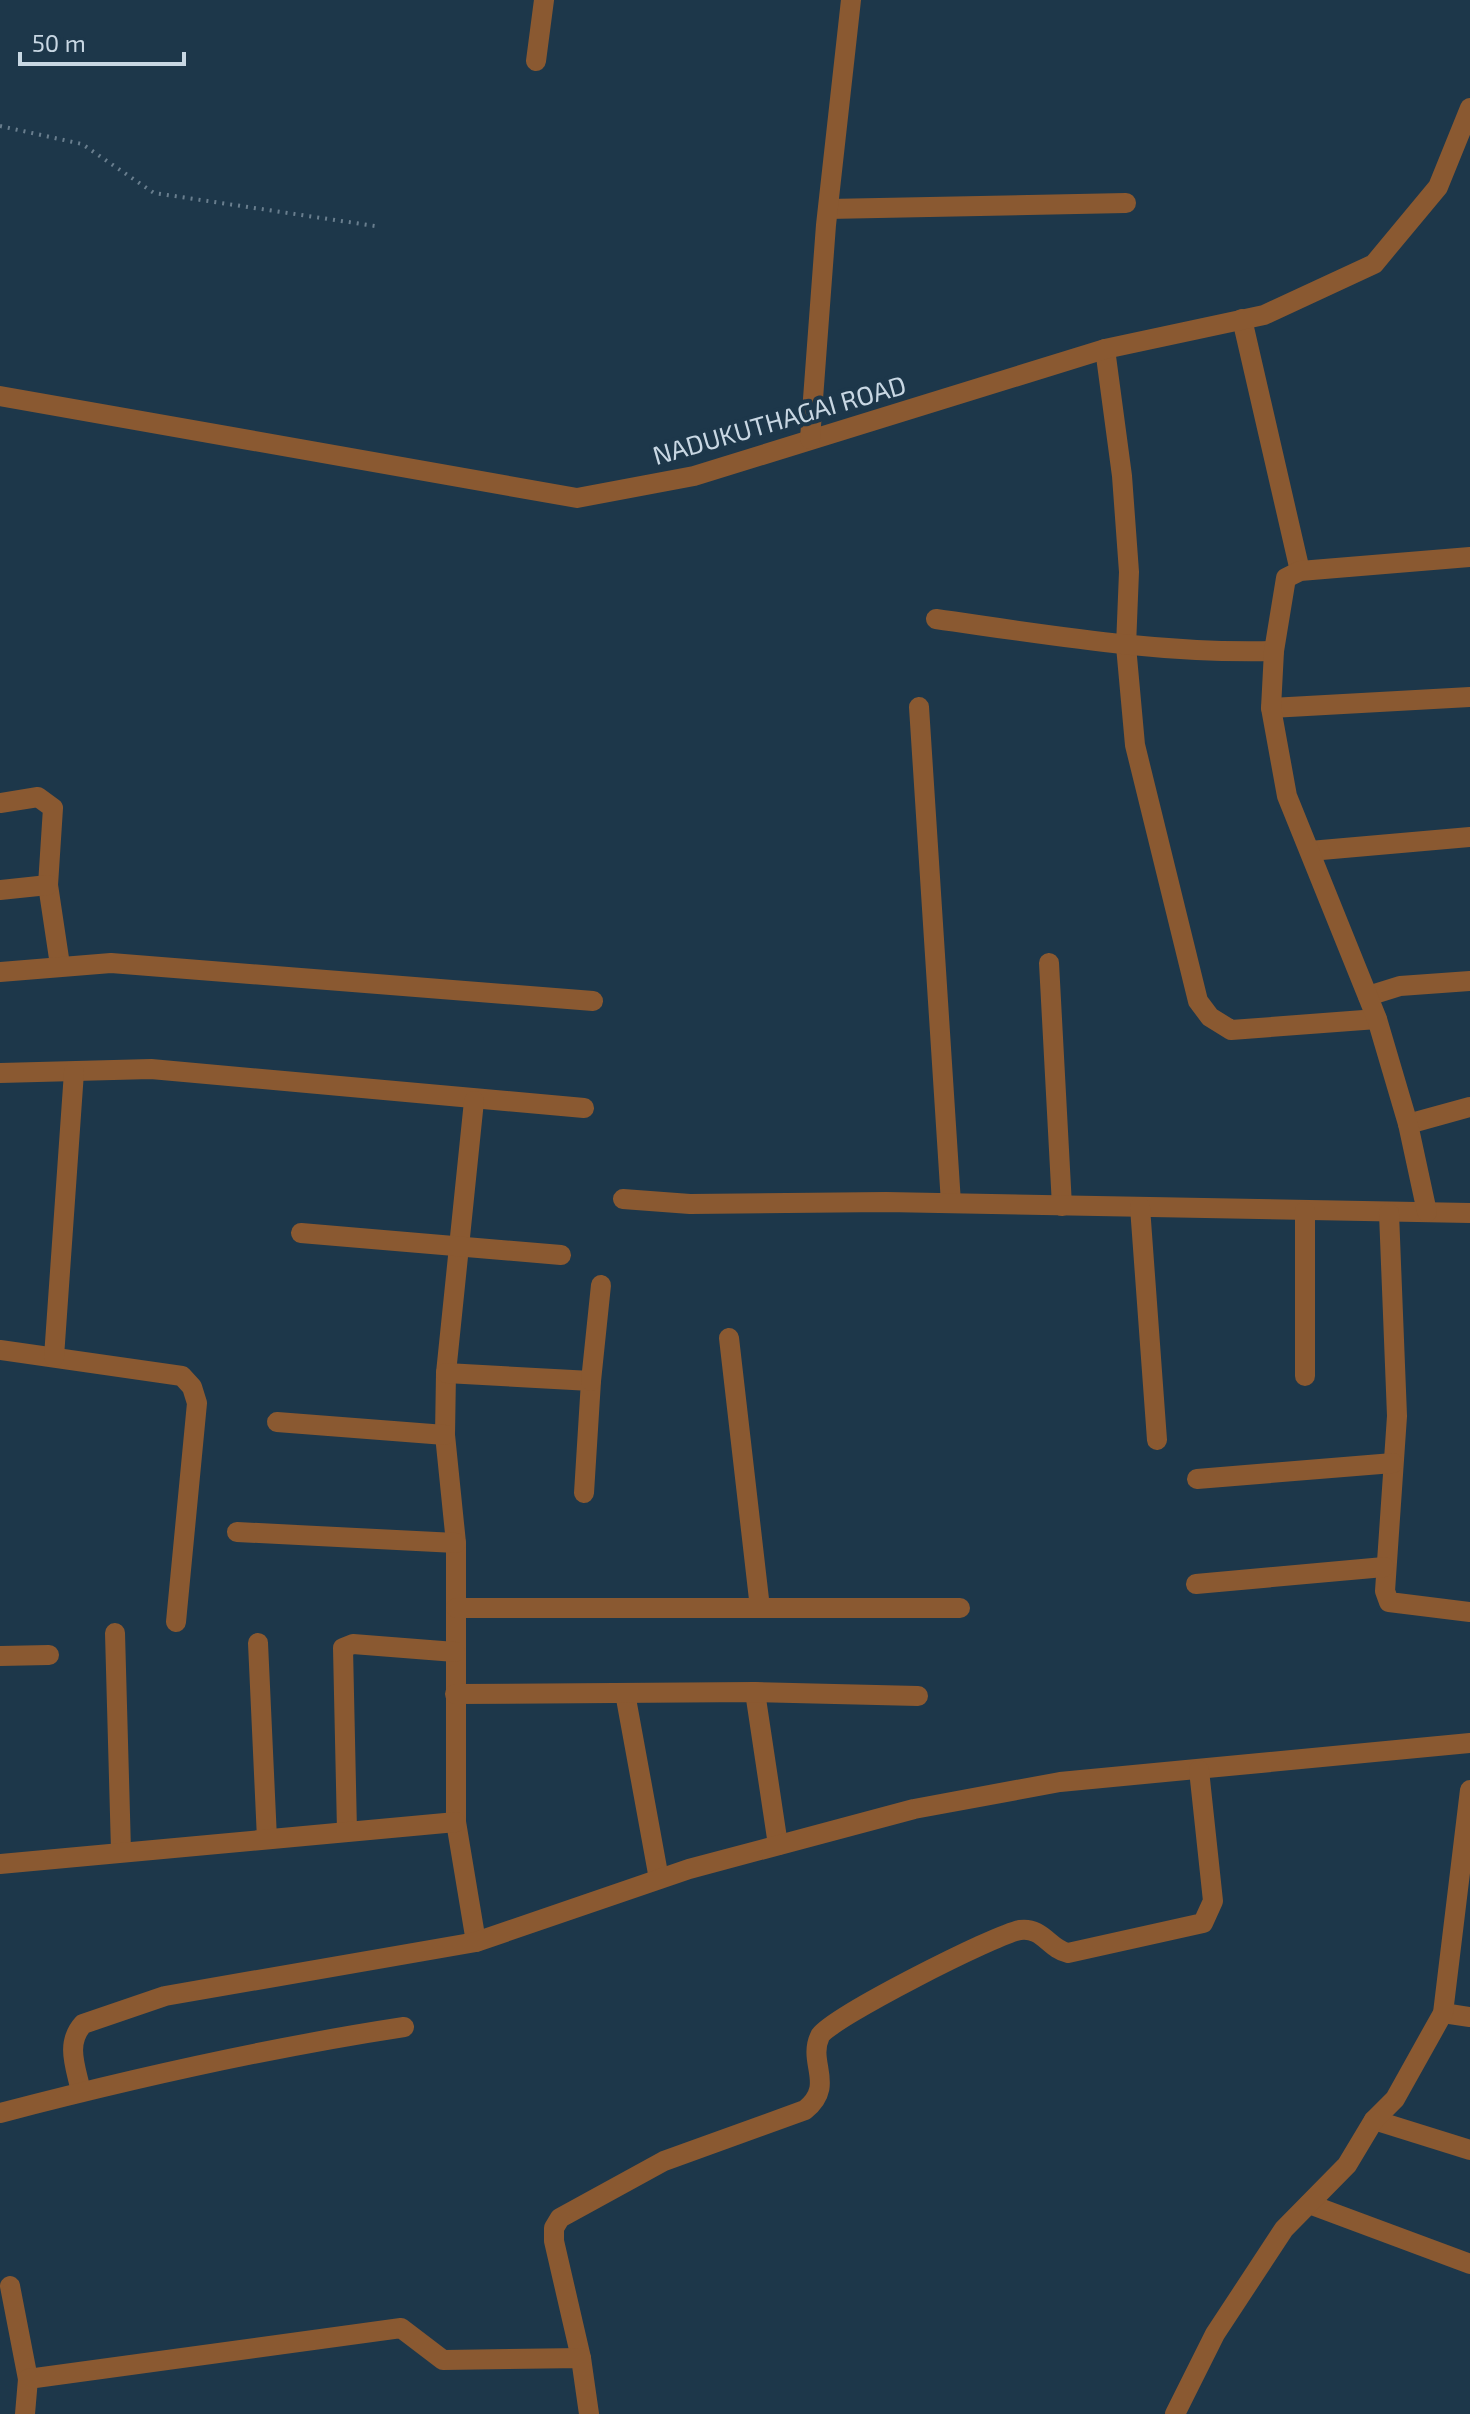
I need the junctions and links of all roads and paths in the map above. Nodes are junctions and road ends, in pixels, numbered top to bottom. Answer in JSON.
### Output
{"nodes":[{"id":1,"x":544,"y":0,"type":"edge"},
{"id":2,"x":851,"y":0,"type":"edge"},
{"id":3,"x":536,"y":61,"type":"dead end"},
{"id":4,"x":1470,"y":108,"type":"edge"},
{"id":5,"x":0,"y":126,"type":"edge"},
{"id":6,"x":1126,"y":203,"type":"dead end"},
{"id":7,"x":828,"y":209,"type":"junction"},
{"id":8,"x":375,"y":226,"type":"dead end"},
{"id":9,"x":1242,"y":319,"type":"junction"},
{"id":10,"x":1105,"y":349,"type":"junction"},
{"id":11,"x":0,"y":396,"type":"edge"},
{"id":12,"x":810,"y":439,"type":"junction"},
{"id":13,"x":1470,"y":557,"type":"edge"},
{"id":14,"x":1300,"y":571,"type":"junction"},
{"id":15,"x":936,"y":619,"type":"dead end"},
{"id":16,"x":1126,"y":646,"type":"junction"},
{"id":17,"x":1274,"y":651,"type":"junction"},
{"id":18,"x":1470,"y":697,"type":"edge"},
{"id":19,"x":919,"y":707,"type":"dead end"},
{"id":20,"x":1271,"y":708,"type":"junction"},
{"id":21,"x":0,"y":803,"type":"edge"},
{"id":22,"x":1470,"y":837,"type":"edge"},
{"id":23,"x":1310,"y":851,"type":"junction"},
{"id":24,"x":48,"y":885,"type":"junction"},
{"id":25,"x":0,"y":890,"type":"edge"},
{"id":26,"x":1049,"y":963,"type":"dead end"},
{"id":27,"x":60,"y":965,"type":"junction"},
{"id":28,"x":0,"y":972,"type":"edge"},
{"id":29,"x":1470,"y":981,"type":"edge"},
{"id":30,"x":1368,"y":996,"type":"junction"},
{"id":31,"x":593,"y":1001,"type":"dead end"},
{"id":32,"x":1377,"y":1019,"type":"junction"},
{"id":33,"x":74,"y":1072,"type":"junction"},
{"id":34,"x":0,"y":1073,"type":"edge"},
{"id":35,"x":474,"y":1101,"type":"junction"},
{"id":36,"x":1470,"y":1107,"type":"edge"},
{"id":37,"x":584,"y":1108,"type":"dead end"},
{"id":38,"x":1408,"y":1124,"type":"junction"},
{"id":39,"x":623,"y":1199,"type":"dead end"},
{"id":40,"x":951,"y":1203,"type":"junction"},
{"id":41,"x":1062,"y":1206,"type":"junction"},
{"id":42,"x":1140,"y":1207,"type":"junction"},
{"id":43,"x":1305,"y":1211,"type":"junction"},
{"id":44,"x":1427,"y":1212,"type":"junction"},
{"id":45,"x":1389,"y":1213,"type":"junction"},
{"id":46,"x":1470,"y":1213,"type":"edge"},
{"id":47,"x":301,"y":1233,"type":"dead end"},
{"id":48,"x":457,"y":1248,"type":"junction"},
{"id":49,"x":561,"y":1255,"type":"dead end"},
{"id":50,"x":601,"y":1285,"type":"dead end"},
{"id":51,"x":729,"y":1338,"type":"dead end"},
{"id":52,"x":0,"y":1350,"type":"edge"},
{"id":53,"x":54,"y":1357,"type":"junction"},
{"id":54,"x":446,"y":1373,"type":"junction"},
{"id":55,"x":1305,"y":1376,"type":"dead end"},
{"id":56,"x":591,"y":1381,"type":"junction"},
{"id":57,"x":277,"y":1422,"type":"dead end"},
{"id":58,"x":445,"y":1435,"type":"junction"},
{"id":59,"x":1157,"y":1440,"type":"dead end"},
{"id":60,"x":1393,"y":1463,"type":"junction"},
{"id":61,"x":1197,"y":1479,"type":"dead end"},
{"id":62,"x":584,"y":1493,"type":"dead end"},
{"id":63,"x":237,"y":1532,"type":"dead end"},
{"id":64,"x":456,"y":1543,"type":"junction"},
{"id":65,"x":1384,"y":1567,"type":"junction"},
{"id":66,"x":1196,"y":1584,"type":"dead end"},
{"id":67,"x":456,"y":1608,"type":"junction"},
{"id":68,"x":760,"y":1608,"type":"junction"},
{"id":69,"x":960,"y":1608,"type":"dead end"},
{"id":70,"x":1470,"y":1612,"type":"edge"},
{"id":71,"x":176,"y":1622,"type":"dead end"},
{"id":72,"x":115,"y":1633,"type":"dead end"},
{"id":73,"x":258,"y":1643,"type":"dead end"},
{"id":74,"x":455,"y":1652,"type":"junction"},
{"id":75,"x":49,"y":1655,"type":"dead end"},
{"id":76,"x":0,"y":1656,"type":"edge"},
{"id":77,"x":755,"y":1692,"type":"junction"},
{"id":78,"x":625,"y":1693,"type":"junction"},
{"id":79,"x":455,"y":1694,"type":"junction"},
{"id":80,"x":918,"y":1696,"type":"dead end"},
{"id":81,"x":1470,"y":1743,"type":"edge"},
{"id":82,"x":1199,"y":1770,"type":"junction"},
{"id":83,"x":1470,"y":1790,"type":"edge"},
{"id":84,"x":456,"y":1822,"type":"junction"},
{"id":85,"x":347,"y":1831,"type":"junction"},
{"id":86,"x":267,"y":1839,"type":"junction"},
{"id":87,"x":778,"y":1845,"type":"junction"},
{"id":88,"x":121,"y":1851,"type":"junction"},
{"id":89,"x":0,"y":1864,"type":"edge"},
{"id":90,"x":659,"y":1879,"type":"junction"},
{"id":91,"x":1463,"y":1921,"type":"edge"},
{"id":92,"x":476,"y":1942,"type":"junction"},
{"id":93,"x":1443,"y":2013,"type":"junction"},
{"id":94,"x":1470,"y":2017,"type":"edge"},
{"id":95,"x":404,"y":2027,"type":"dead end"},
{"id":96,"x":81,"y":2092,"type":"junction"},
{"id":97,"x":0,"y":2113,"type":"edge"},
{"id":98,"x":1374,"y":2120,"type":"junction"},
{"id":99,"x":1470,"y":2150,"type":"edge"},
{"id":100,"x":1309,"y":2204,"type":"junction"},
{"id":101,"x":1470,"y":2264,"type":"edge"},
{"id":102,"x":10,"y":2286,"type":"dead end"},
{"id":103,"x":581,"y":2358,"type":"junction"},
{"id":104,"x":28,"y":2379,"type":"junction"},
{"id":105,"x":25,"y":2414,"type":"edge"},
{"id":106,"x":589,"y":2414,"type":"edge"},
{"id":107,"x":1175,"y":2414,"type":"edge"}],
"edges":[{"from":1,"to":3,"type":"street"},
{"from":2,"to":7,"type":"street"},
{"from":4,"to":9,"type":"street","name":"NADUKUTHAGAI ROAD"},
{"from":5,"to":8,"type":"path"},
{"from":6,"to":7,"type":"street"},
{"from":7,"to":12,"type":"street"},
{"from":9,"to":10,"type":"street","name":"NADUKUTHAGAI ROAD"},
{"from":9,"to":14,"type":"street"},
{"from":10,"to":12,"type":"street","name":"NADUKUTHAGAI ROAD"},
{"from":10,"to":16,"type":"street"},
{"from":11,"to":12,"type":"street","name":"NADUKUTHAGAI ROAD"},
{"from":13,"to":14,"type":"street"},
{"from":14,"to":17,"type":"street"},
{"from":15,"to":16,"type":"street"},
{"from":16,"to":17,"type":"street"},
{"from":16,"to":32,"type":"street"},
{"from":17,"to":20,"type":"street"},
{"from":18,"to":20,"type":"street"},
{"from":19,"to":40,"type":"street"},
{"from":20,"to":23,"type":"street"},
{"from":21,"to":24,"type":"street"},
{"from":22,"to":23,"type":"street"},
{"from":23,"to":30,"type":"street"},
{"from":24,"to":25,"type":"street"},
{"from":24,"to":27,"type":"street"},
{"from":26,"to":41,"type":"street"},
{"from":27,"to":28,"type":"street"},
{"from":27,"to":31,"type":"street"},
{"from":29,"to":30,"type":"street"},
{"from":30,"to":32,"type":"street"},
{"from":32,"to":38,"type":"street"},
{"from":33,"to":34,"type":"street"},
{"from":33,"to":35,"type":"street"},
{"from":33,"to":53,"type":"street"},
{"from":35,"to":37,"type":"street"},
{"from":35,"to":48,"type":"street"},
{"from":36,"to":38,"type":"street"},
{"from":38,"to":44,"type":"street"},
{"from":39,"to":40,"type":"street"},
{"from":40,"to":41,"type":"street"},
{"from":41,"to":42,"type":"street"},
{"from":42,"to":43,"type":"street"},
{"from":42,"to":59,"type":"street"},
{"from":43,"to":45,"type":"street"},
{"from":43,"to":55,"type":"street"},
{"from":44,"to":45,"type":"street"},
{"from":44,"to":46,"type":"street"},
{"from":45,"to":60,"type":"street"},
{"from":47,"to":48,"type":"street"},
{"from":48,"to":49,"type":"street"},
{"from":48,"to":54,"type":"street"},
{"from":50,"to":56,"type":"street"},
{"from":51,"to":68,"type":"street"},
{"from":52,"to":53,"type":"street"},
{"from":53,"to":71,"type":"street"},
{"from":54,"to":56,"type":"street"},
{"from":54,"to":58,"type":"street"},
{"from":56,"to":62,"type":"street"},
{"from":57,"to":58,"type":"street"},
{"from":58,"to":64,"type":"street"},
{"from":60,"to":61,"type":"street"},
{"from":60,"to":65,"type":"street"},
{"from":63,"to":64,"type":"street"},
{"from":64,"to":67,"type":"street"},
{"from":65,"to":66,"type":"street"},
{"from":65,"to":70,"type":"street"},
{"from":67,"to":68,"type":"street"},
{"from":67,"to":74,"type":"street"},
{"from":68,"to":69,"type":"street"},
{"from":72,"to":88,"type":"street"},
{"from":73,"to":86,"type":"street"},
{"from":74,"to":79,"type":"street"},
{"from":74,"to":85,"type":"street"},
{"from":75,"to":76,"type":"street"},
{"from":77,"to":78,"type":"street"},
{"from":77,"to":80,"type":"street"},
{"from":77,"to":87,"type":"street"},
{"from":78,"to":79,"type":"street"},
{"from":78,"to":90,"type":"street"},
{"from":79,"to":84,"type":"street"},
{"from":81,"to":82,"type":"street"},
{"from":82,"to":87,"type":"street"},
{"from":82,"to":103,"type":"street"},
{"from":83,"to":91,"type":"street"},
{"from":84,"to":85,"type":"street"},
{"from":84,"to":92,"type":"street"},
{"from":85,"to":86,"type":"street"},
{"from":86,"to":88,"type":"street"},
{"from":87,"to":90,"type":"street"},
{"from":88,"to":89,"type":"street"},
{"from":90,"to":92,"type":"street"},
{"from":91,"to":93,"type":"street"},
{"from":92,"to":96,"type":"street"},
{"from":93,"to":94,"type":"street"},
{"from":93,"to":98,"type":"street"},
{"from":95,"to":96,"type":"street"},
{"from":96,"to":97,"type":"street"},
{"from":98,"to":99,"type":"street"},
{"from":98,"to":100,"type":"street"},
{"from":100,"to":101,"type":"street"},
{"from":100,"to":107,"type":"street"},
{"from":102,"to":104,"type":"street"},
{"from":103,"to":104,"type":"street"},
{"from":103,"to":106,"type":"street"},
{"from":104,"to":105,"type":"street"}]}
